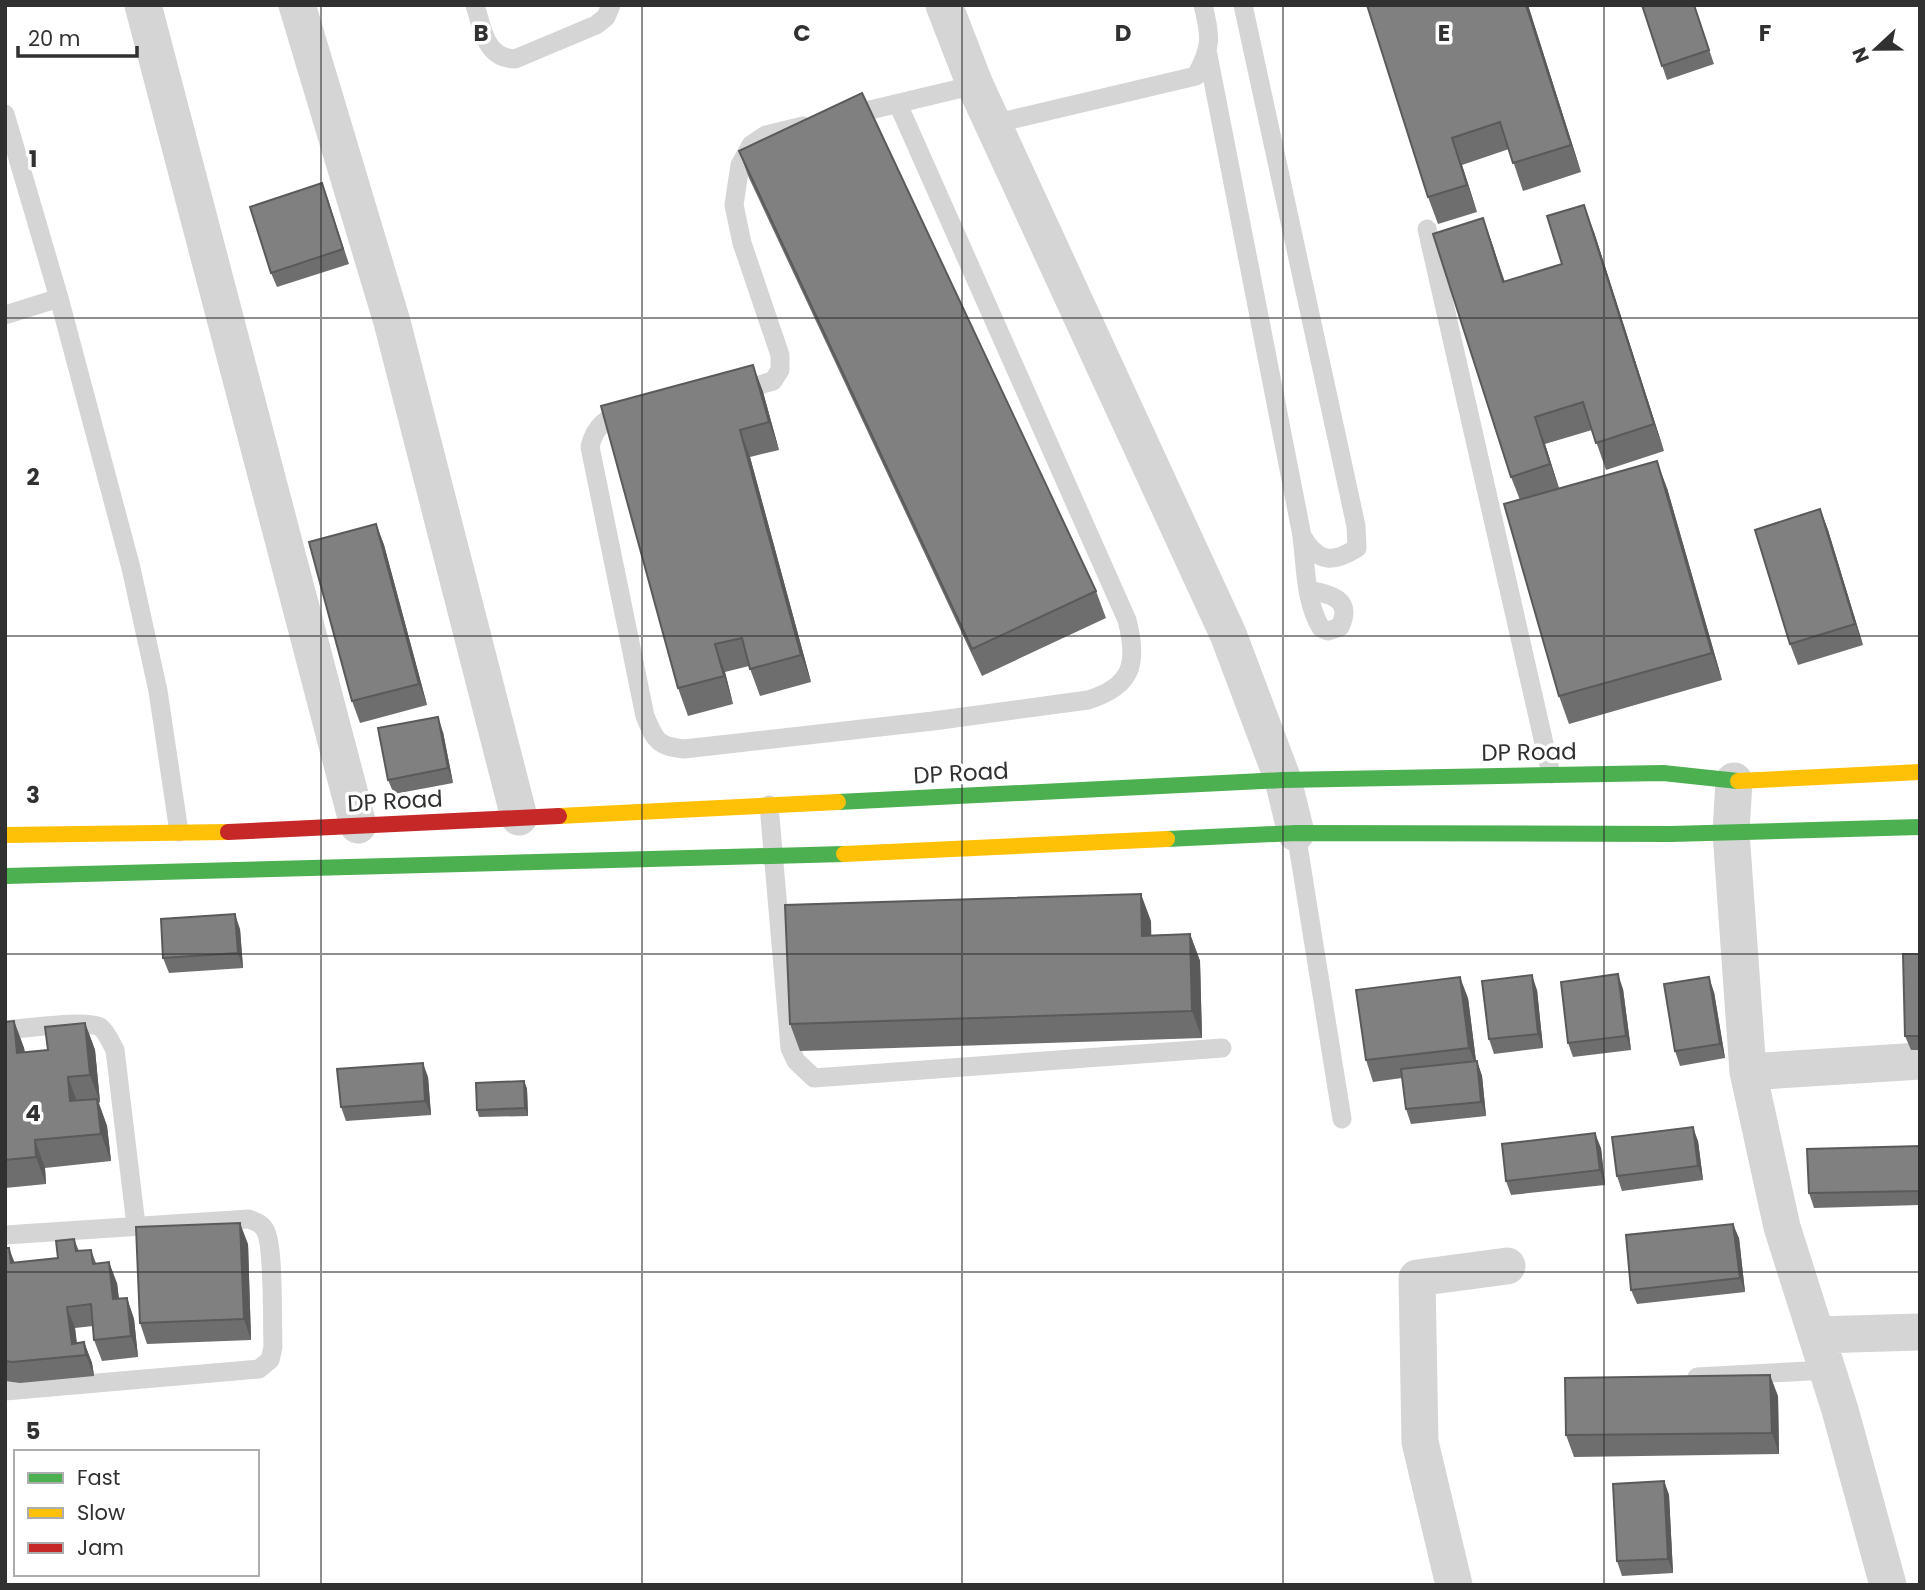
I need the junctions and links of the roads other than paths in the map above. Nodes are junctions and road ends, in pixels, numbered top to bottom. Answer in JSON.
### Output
{"nodes":[{"id":1,"x":143,"y":5,"type":"edge"},
{"id":2,"x":297,"y":5,"type":"edge"},
{"id":3,"x":475,"y":5,"type":"edge"},
{"id":4,"x":611,"y":5,"type":"edge"},
{"id":5,"x":944,"y":5,"type":"edge"},
{"id":6,"x":1203,"y":5,"type":"edge"},
{"id":7,"x":1243,"y":5,"type":"edge"},
{"id":8,"x":1208,"y":55,"type":"junction"},
{"id":9,"x":975,"y":85,"type":"junction"},
{"id":10,"x":898,"y":104,"type":"junction"},
{"id":11,"x":5,"y":114,"type":"edge"},
{"id":12,"x":993,"y":124,"type":"junction"},
{"id":13,"x":1427,"y":229,"type":"edge"},
{"id":14,"x":59,"y":298,"type":"junction"},
{"id":15,"x":5,"y":315,"type":"edge"},
{"id":16,"x":722,"y":394,"type":"edge"},
{"id":17,"x":646,"y":408,"type":"edge"},
{"id":18,"x":1302,"y":536,"type":"junction"},
{"id":19,"x":1308,"y":590,"type":"dead end"},
{"id":20,"x":1920,"y":772,"type":"edge"},
{"id":21,"x":1551,"y":774,"type":"junction"},
{"id":22,"x":1283,"y":780,"type":"junction"},
{"id":23,"x":1734,"y":781,"type":"junction"},
{"id":24,"x":769,"y":805,"type":"junction"},
{"id":25,"x":519,"y":817,"type":"junction"},
{"id":26,"x":358,"y":825,"type":"junction"},
{"id":27,"x":1920,"y":827,"type":"edge"},
{"id":28,"x":6,"y":832,"type":"edge"},
{"id":29,"x":179,"y":832,"type":"junction"},
{"id":30,"x":1731,"y":832,"type":"junction"},
{"id":31,"x":1296,"y":833,"type":"junction"},
{"id":32,"x":774,"y":857,"type":"junction"},
{"id":33,"x":5,"y":876,"type":"edge"},
{"id":34,"x":5,"y":1030,"type":"edge"},
{"id":35,"x":1222,"y":1048,"type":"dead end"},
{"id":36,"x":1920,"y":1061,"type":"edge"},
{"id":37,"x":1748,"y":1072,"type":"junction"},
{"id":38,"x":1342,"y":1119,"type":"dead end"},
{"id":39,"x":136,"y":1225,"type":"junction"},
{"id":40,"x":5,"y":1235,"type":"edge"},
{"id":41,"x":1507,"y":1266,"type":"dead end"},
{"id":42,"x":1920,"y":1332,"type":"edge"},
{"id":43,"x":1816,"y":1335,"type":"junction"},
{"id":44,"x":1827,"y":1370,"type":"junction"},
{"id":45,"x":1680,"y":1378,"type":"edge"},
{"id":46,"x":5,"y":1391,"type":"edge"},
{"id":47,"x":1454,"y":1585,"type":"edge"},
{"id":48,"x":1888,"y":1585,"type":"edge"}],
"edges":[{"from":1,"to":26,"type":"street"},
{"from":2,"to":25,"type":"street"},
{"from":3,"to":4,"type":"lane"},
{"from":5,"to":9,"type":"street"},
{"from":6,"to":8,"type":"lane"},
{"from":7,"to":18,"type":"lane"},
{"from":8,"to":12,"type":"lane"},
{"from":8,"to":18,"type":"lane"},
{"from":9,"to":10,"type":"lane"},
{"from":9,"to":12,"type":"street"},
{"from":10,"to":16,"type":"lane"},
{"from":10,"to":17,"type":"lane"},
{"from":11,"to":14,"type":"lane"},
{"from":12,"to":22,"type":"street"},
{"from":13,"to":21,"type":"lane"},
{"from":14,"to":15,"type":"lane"},
{"from":14,"to":29,"type":"lane"},
{"from":18,"to":19,"type":"lane"},
{"from":20,"to":23,"type":"street","name":"DP Road"},
{"from":21,"to":22,"type":"street","name":"DP Road"},
{"from":21,"to":23,"type":"street","name":"DP Road"},
{"from":22,"to":24,"type":"street","name":"DP Road"},
{"from":22,"to":31,"type":"street"},
{"from":23,"to":30,"type":"street"},
{"from":24,"to":25,"type":"street","name":"DP Road"},
{"from":24,"to":32,"type":"lane"},
{"from":25,"to":26,"type":"street","name":"DP Road"},
{"from":26,"to":29,"type":"street","name":"DP Road"},
{"from":27,"to":30,"type":"street"},
{"from":28,"to":29,"type":"street","name":"DP Road"},
{"from":30,"to":31,"type":"street"},
{"from":30,"to":37,"type":"street"},
{"from":31,"to":32,"type":"street"},
{"from":31,"to":38,"type":"lane"},
{"from":32,"to":33,"type":"street"},
{"from":32,"to":35,"type":"lane"},
{"from":34,"to":39,"type":"lane"},
{"from":36,"to":37,"type":"street"},
{"from":37,"to":43,"type":"street"},
{"from":39,"to":40,"type":"lane"},
{"from":39,"to":46,"type":"lane"},
{"from":41,"to":47,"type":"street"},
{"from":42,"to":43,"type":"street"},
{"from":43,"to":44,"type":"street"},
{"from":44,"to":45,"type":"lane"},
{"from":44,"to":48,"type":"street"}]}
